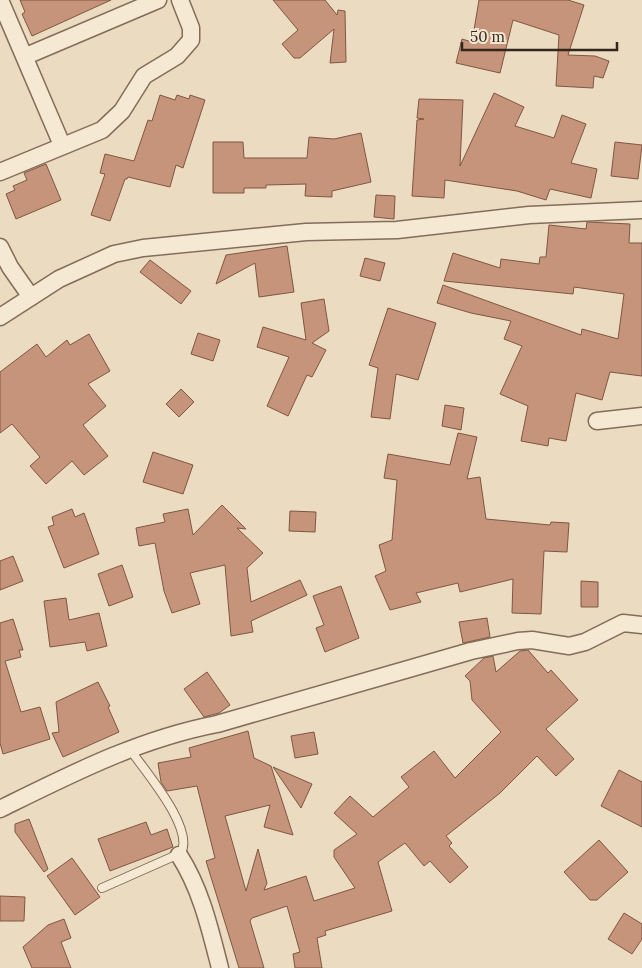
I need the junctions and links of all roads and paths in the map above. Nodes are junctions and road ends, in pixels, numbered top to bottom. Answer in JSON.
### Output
{"nodes":[{"id":1,"x":0,"y":0,"type":"edge"},
{"id":2,"x":158,"y":0,"type":"edge"},
{"id":3,"x":180,"y":0,"type":"edge"},
{"id":4,"x":26,"y":56,"type":"junction"},
{"id":5,"x":62,"y":146,"type":"junction"},
{"id":6,"x":0,"y":172,"type":"edge"},
{"id":7,"x":642,"y":210,"type":"edge"},
{"id":8,"x":0,"y":247,"type":"edge"},
{"id":9,"x":31,"y":297,"type":"junction"},
{"id":10,"x":0,"y":317,"type":"edge"},
{"id":11,"x":642,"y":416,"type":"edge"},
{"id":12,"x":597,"y":421,"type":"dead end"},
{"id":13,"x":642,"y":624,"type":"edge"},
{"id":14,"x":129,"y":748,"type":"junction"},
{"id":15,"x":0,"y":809,"type":"edge"},
{"id":16,"x":179,"y":854,"type":"junction"},
{"id":17,"x":102,"y":888,"type":"dead end"},
{"id":18,"x":220,"y":968,"type":"edge"}],
"edges":[{"from":1,"to":4,"type":"street"},
{"from":2,"to":4,"type":"street"},
{"from":3,"to":5,"type":"street"},
{"from":4,"to":5,"type":"street"},
{"from":5,"to":6,"type":"street"},
{"from":7,"to":9,"type":"street"},
{"from":8,"to":9,"type":"street"},
{"from":9,"to":10,"type":"street"},
{"from":11,"to":12,"type":"street"},
{"from":13,"to":14,"type":"street"},
{"from":14,"to":15,"type":"street"},
{"from":14,"to":16,"type":"lane"},
{"from":16,"to":17,"type":"lane"},
{"from":16,"to":18,"type":"street"}]}
